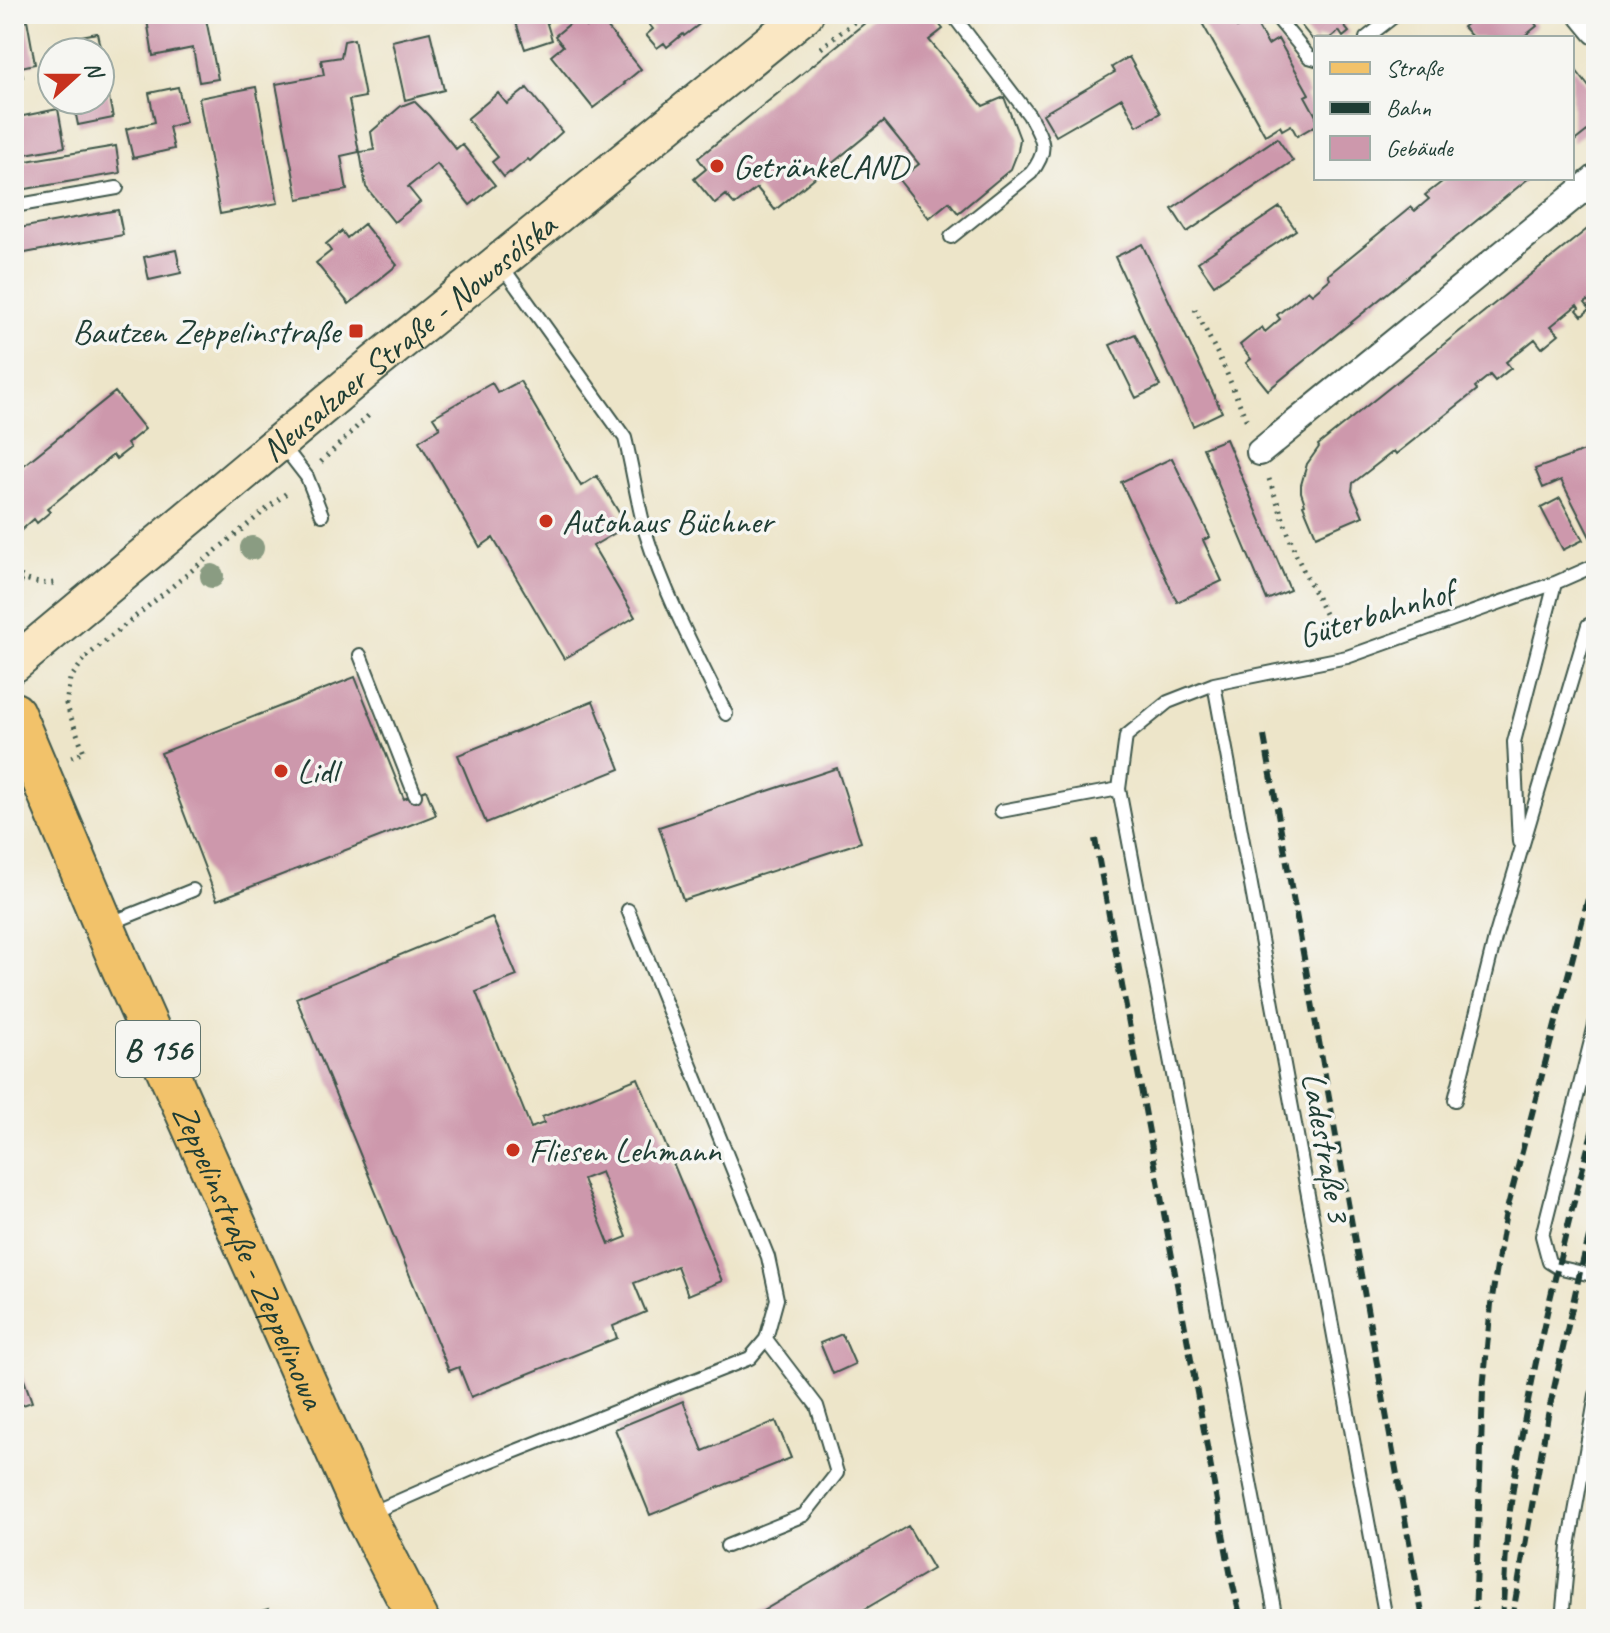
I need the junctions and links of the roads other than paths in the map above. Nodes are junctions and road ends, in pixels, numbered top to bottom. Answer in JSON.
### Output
{"nodes":[{"id":1,"x":805,"y":14,"type":"edge"},
{"id":2,"x":952,"y":14,"type":"edge"},
{"id":3,"x":1274,"y":14,"type":"edge"},
{"id":4,"x":1397,"y":14,"type":"edge"},
{"id":5,"x":1582,"y":14,"type":"edge"},
{"id":6,"x":1596,"y":31,"type":"edge"},
{"id":7,"x":1369,"y":36,"type":"edge"},
{"id":8,"x":1314,"y":58,"type":"edge"},
{"id":9,"x":1596,"y":178,"type":"edge"},
{"id":10,"x":117,"y":188,"type":"dead end"},
{"id":11,"x":14,"y":206,"type":"edge"},
{"id":12,"x":951,"y":237,"type":"dead end"},
{"id":13,"x":499,"y":262,"type":"junction"},
{"id":14,"x":281,"y":443,"type":"junction"},
{"id":15,"x":1260,"y":452,"type":"road end"},
{"id":16,"x":322,"y":515,"type":"dead end"},
{"id":17,"x":1596,"y":565,"type":"edge"},
{"id":18,"x":1555,"y":583,"type":"junction"},
{"id":19,"x":1588,"y":625,"type":"dead end"},
{"id":20,"x":360,"y":655,"type":"dead end"},
{"id":21,"x":14,"y":664,"type":"edge"},
{"id":22,"x":1214,"y":684,"type":"junction"},
{"id":23,"x":14,"y":713,"type":"edge"},
{"id":24,"x":726,"y":714,"type":"dead end"},
{"id":25,"x":1119,"y":789,"type":"junction"},
{"id":26,"x":415,"y":795,"type":"dead end"},
{"id":27,"x":1001,"y":811,"type":"dead end"},
{"id":28,"x":1520,"y":854,"type":"junction"},
{"id":29,"x":193,"y":890,"type":"dead end"},
{"id":30,"x":628,"y":910,"type":"dead end"},
{"id":31,"x":104,"y":926,"type":"junction"},
{"id":32,"x":1596,"y":1021,"type":"edge"},
{"id":33,"x":1455,"y":1100,"type":"dead end"},
{"id":34,"x":1596,"y":1276,"type":"edge"},
{"id":35,"x":766,"y":1339,"type":"junction"},
{"id":36,"x":1596,"y":1395,"type":"edge"},
{"id":37,"x":365,"y":1516,"type":"junction"},
{"id":38,"x":727,"y":1546,"type":"dead end"},
{"id":39,"x":418,"y":1619,"type":"edge"},
{"id":40,"x":1276,"y":1619,"type":"edge"},
{"id":41,"x":1386,"y":1619,"type":"edge"},
{"id":42,"x":1562,"y":1619,"type":"edge"}],
"edges":[{"from":1,"to":13,"type":"main road","name":"Neusalzaer Straße - Nowosólska"},
{"from":2,"to":12,"type":"lane"},
{"from":3,"to":8,"type":"lane"},
{"from":4,"to":7,"type":"lane"},
{"from":5,"to":6,"type":"street"},
{"from":9,"to":15,"type":"street"},
{"from":10,"to":11,"type":"lane"},
{"from":13,"to":14,"type":"main road","name":"Neusalzaer Straße - Nowosólska"},
{"from":13,"to":24,"type":"lane"},
{"from":14,"to":16,"type":"lane"},
{"from":14,"to":21,"type":"main road","name":"Neusalzaer Straße - Nowosólska"},
{"from":17,"to":18,"type":"lane","name":"Güterbahnhof"},
{"from":18,"to":22,"type":"lane","name":"Güterbahnhof"},
{"from":18,"to":28,"type":"lane"},
{"from":19,"to":28,"type":"lane"},
{"from":20,"to":26,"type":"lane"},
{"from":22,"to":25,"type":"lane","name":"Güterbahnhof"},
{"from":22,"to":41,"type":"lane","name":"Ladestraße 3"},
{"from":23,"to":31,"type":"main road","name":"Zeppelinstraße - Zeppelinowa","number":"B 156"},
{"from":25,"to":27,"type":"lane"},
{"from":25,"to":40,"type":"lane","name":"Güterbahnhof"},
{"from":28,"to":33,"type":"lane"},
{"from":29,"to":31,"type":"lane"},
{"from":30,"to":35,"type":"lane"},
{"from":31,"to":37,"type":"main road","name":"Zeppelinstraße - Zeppelinowa","number":"B 156"},
{"from":32,"to":34,"type":"lane"},
{"from":35,"to":37,"type":"lane"},
{"from":35,"to":38,"type":"lane"},
{"from":36,"to":42,"type":"lane"},
{"from":37,"to":39,"type":"main road","name":"Zeppelinstraße - Zeppelinowa","number":"B 156"}]}
